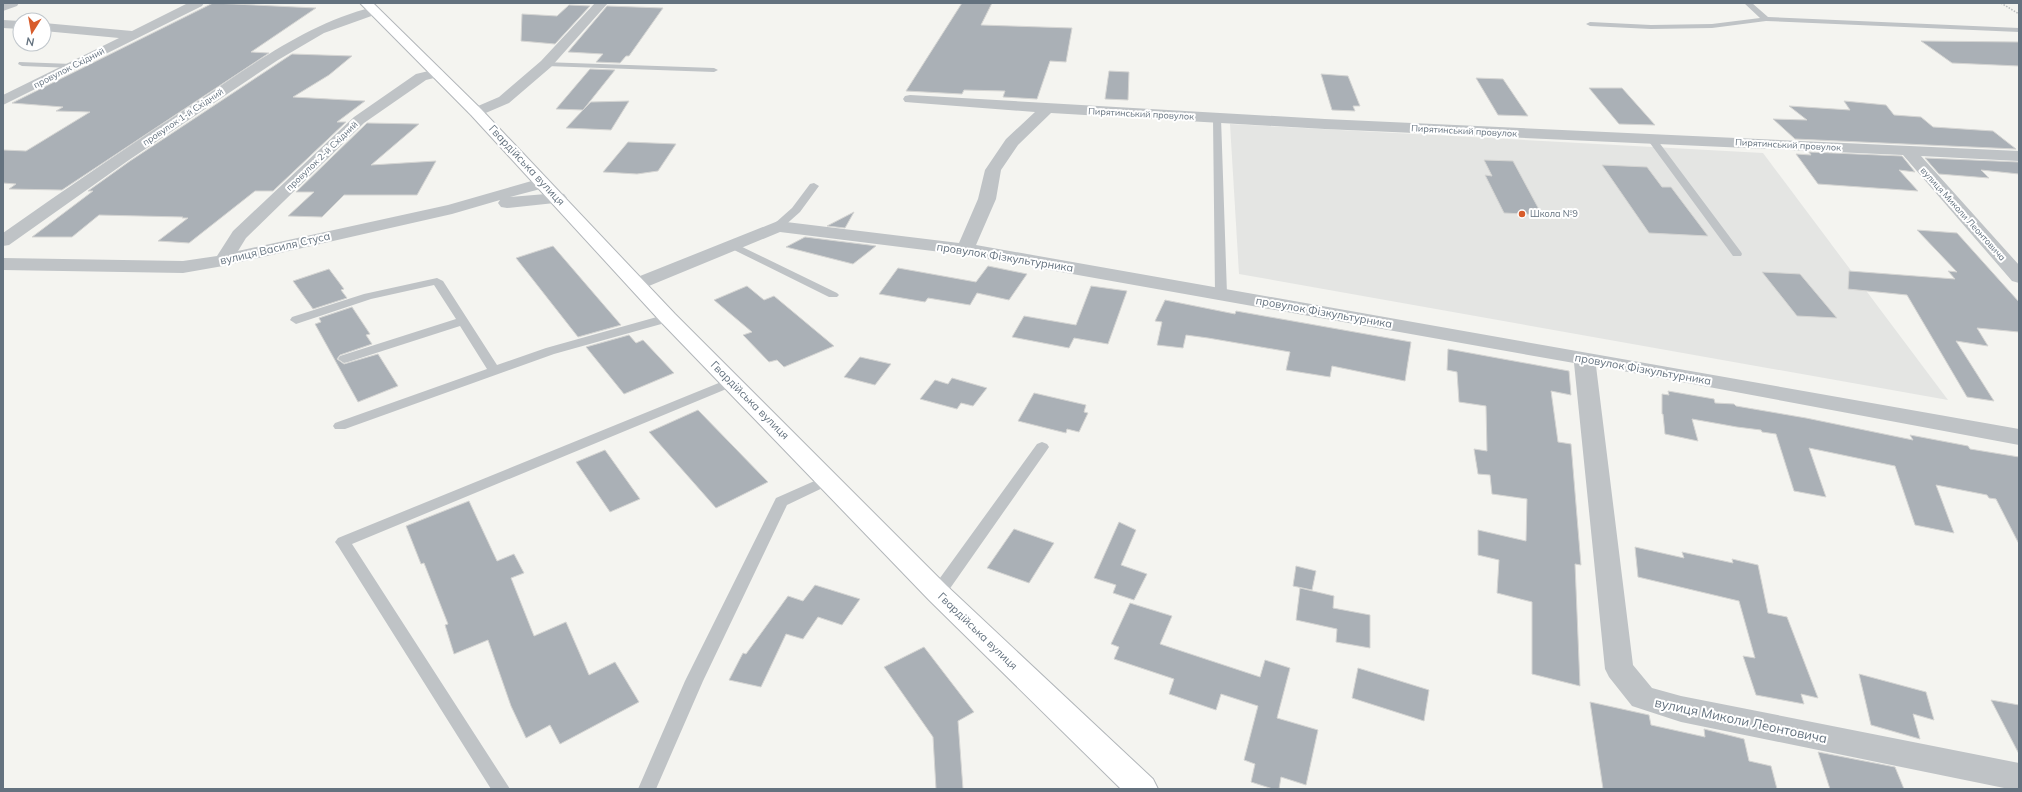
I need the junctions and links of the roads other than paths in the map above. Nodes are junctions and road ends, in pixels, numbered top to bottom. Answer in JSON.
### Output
{"nodes":[{"id":1,"x":13,"y":3,"type":"edge"},
{"id":2,"x":198,"y":3,"type":"edge"},
{"id":3,"x":602,"y":3,"type":"edge"},
{"id":4,"x":1748,"y":3,"type":"edge"},
{"id":5,"x":3,"y":7,"type":"edge"},
{"id":6,"x":370,"y":7,"type":"edge"},
{"id":7,"x":1766,"y":19,"type":"junction"},
{"id":8,"x":1590,"y":24,"type":"dead end"},
{"id":9,"x":52,"y":28,"type":"edge"},
{"id":10,"x":2019,"y":30,"type":"edge"},
{"id":11,"x":134,"y":35,"type":"junction"},
{"id":12,"x":22,"y":64,"type":"dead end"},
{"id":13,"x":546,"y":64,"type":"junction"},
{"id":14,"x":72,"y":66,"type":"junction"},
{"id":15,"x":714,"y":70,"type":"dead end"},
{"id":16,"x":437,"y":73,"type":"junction"},
{"id":17,"x":910,"y":99,"type":"dead end"},
{"id":18,"x":3,"y":101,"type":"edge"},
{"id":19,"x":1047,"y":109,"type":"junction"},
{"id":20,"x":476,"y":112,"type":"junction"},
{"id":21,"x":1217,"y":118,"type":"junction"},
{"id":22,"x":1652,"y":139,"type":"junction"},
{"id":23,"x":1907,"y":150,"type":"junction"},
{"id":24,"x":2019,"y":156,"type":"edge"},
{"id":25,"x":542,"y":183,"type":"junction"},
{"id":26,"x":814,"y":186,"type":"dead end"},
{"id":27,"x":558,"y":198,"type":"junction"},
{"id":28,"x":452,"y":209,"type":"junction"},
{"id":29,"x":778,"y":226,"type":"junction"},
{"id":30,"x":3,"y":241,"type":"edge"},
{"id":31,"x":732,"y":245,"type":"junction"},
{"id":32,"x":965,"y":249,"type":"junction"},
{"id":33,"x":1737,"y":254,"type":"dead end"},
{"id":34,"x":223,"y":260,"type":"junction"},
{"id":35,"x":3,"y":264,"type":"edge"},
{"id":36,"x":2019,"y":277,"type":"edge"},
{"id":37,"x":637,"y":284,"type":"junction"},
{"id":38,"x":1221,"y":294,"type":"junction"},
{"id":39,"x":833,"y":295,"type":"dead end"},
{"id":40,"x":668,"y":318,"type":"junction"},
{"id":41,"x":296,"y":320,"type":"dead end"},
{"id":42,"x":462,"y":321,"type":"junction"},
{"id":43,"x":1584,"y":358,"type":"junction"},
{"id":44,"x":344,"y":359,"type":"dead end"},
{"id":45,"x":494,"y":370,"type":"junction"},
{"id":46,"x":731,"y":382,"type":"junction"},
{"id":47,"x":340,"y":426,"type":"dead end"},
{"id":48,"x":2019,"y":437,"type":"edge"},
{"id":49,"x":1042,"y":448,"type":"dead end"},
{"id":50,"x":828,"y":480,"type":"junction"},
{"id":51,"x":938,"y":593,"type":"junction"},
{"id":52,"x":2019,"y":777,"type":"edge"},
{"id":53,"x":501,"y":789,"type":"edge"},
{"id":54,"x":647,"y":789,"type":"edge"},
{"id":55,"x":1142,"y":789,"type":"edge"}],
"edges":[{"from":1,"to":5,"type":"street"},
{"from":2,"to":11,"type":"street","name":"провулок Східний"},
{"from":3,"to":13,"type":"street"},
{"from":4,"to":7,"type":"lane"},
{"from":6,"to":16,"type":"main road","name":"Гвардійська вулиця"},
{"from":6,"to":30,"type":"street","name":"провулок 1-й Східний"},
{"from":7,"to":8,"type":"lane"},
{"from":7,"to":10,"type":"lane"},
{"from":9,"to":11,"type":"street","name":"провулок Східний"},
{"from":11,"to":14,"type":"street","name":"провулок Східний"},
{"from":12,"to":14,"type":"lane"},
{"from":13,"to":15,"type":"lane"},
{"from":13,"to":20,"type":"street"},
{"from":14,"to":18,"type":"street","name":"провулок Східний"},
{"from":16,"to":20,"type":"main road","name":"Гвардійська вулиця"},
{"from":16,"to":34,"type":"street","name":"провулок 2-й Східний"},
{"from":17,"to":19,"type":"street","name":"Пирятинський провулок"},
{"from":19,"to":21,"type":"street","name":"Пирятинський провулок"},
{"from":19,"to":32,"type":"street"},
{"from":20,"to":25,"type":"main road","name":"Гвардійська вулиця"},
{"from":21,"to":22,"type":"street","name":"Пирятинський провулок"},
{"from":21,"to":38,"type":"lane"},
{"from":22,"to":23,"type":"street","name":"Пирятинський провулок"},
{"from":22,"to":33,"type":"lane"},
{"from":23,"to":24,"type":"street","name":"Пирятинський провулок"},
{"from":23,"to":36,"type":"street","name":"вулиця Миколи Леонтовича"},
{"from":25,"to":27,"type":"main road","name":"Гвардійська вулиця"},
{"from":25,"to":28,"type":"street","name":"вулиця Василя Стуса"},
{"from":26,"to":29,"type":"lane"},
{"from":27,"to":28,"type":"street"},
{"from":27,"to":37,"type":"main road","name":"Гвардійська вулиця"},
{"from":28,"to":34,"type":"street","name":"вулиця Василя Стуса"},
{"from":29,"to":31,"type":"street","name":"провулок Фізкультурника"},
{"from":29,"to":32,"type":"street","name":"провулок Фізкультурника"},
{"from":31,"to":37,"type":"street","name":"провулок Фізкультурника"},
{"from":31,"to":39,"type":"lane"},
{"from":32,"to":38,"type":"street","name":"провулок Фізкультурника"},
{"from":34,"to":35,"type":"street","name":"вулиця Василя Стуса"},
{"from":37,"to":40,"type":"main road","name":"Гвардійська вулиця"},
{"from":38,"to":43,"type":"street","name":"провулок Фізкультурника"},
{"from":40,"to":45,"type":"lane"},
{"from":40,"to":46,"type":"main road","name":"Гвардійська вулиця"},
{"from":41,"to":42,"type":"lane"},
{"from":42,"to":44,"type":"lane"},
{"from":42,"to":45,"type":"lane"},
{"from":43,"to":48,"type":"street","name":"провулок Фізкультурника"},
{"from":43,"to":52,"type":"street","name":"вулиця Миколи Леонтовича"},
{"from":45,"to":47,"type":"lane"},
{"from":46,"to":50,"type":"main road","name":"Гвардійська вулиця"},
{"from":46,"to":53,"type":"lane"},
{"from":49,"to":51,"type":"lane"},
{"from":50,"to":51,"type":"main road","name":"Гвардійська вулиця"},
{"from":50,"to":54,"type":"lane"},
{"from":51,"to":55,"type":"main road","name":"Гвардійська вулиця"}]}
